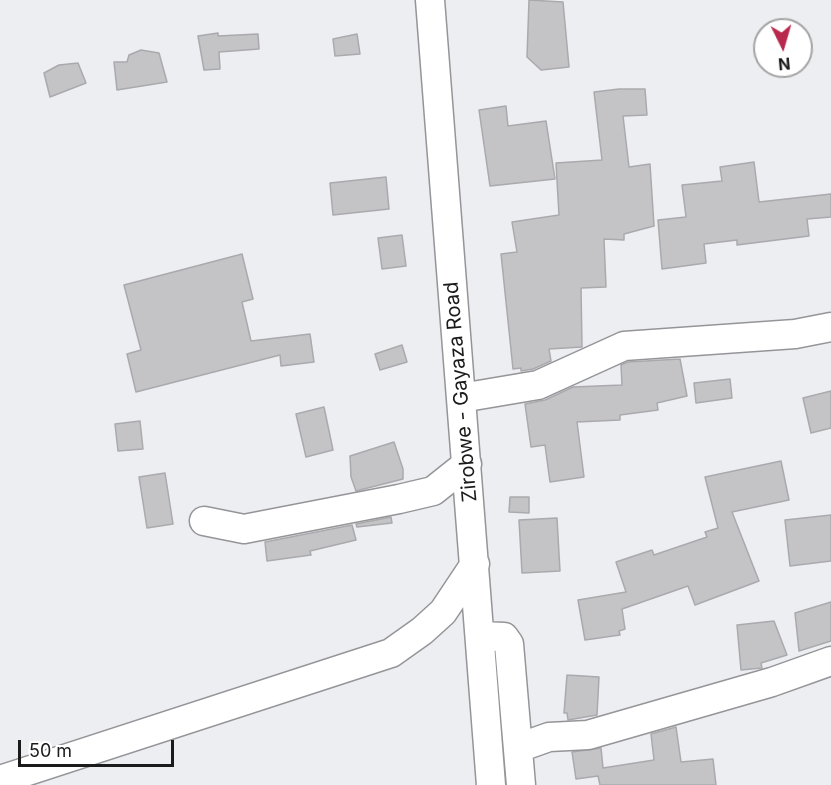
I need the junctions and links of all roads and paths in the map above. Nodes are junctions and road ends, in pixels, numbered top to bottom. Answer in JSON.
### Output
{"nodes":[{"id":1,"x":430,"y":0,"type":"edge"},
{"id":2,"x":831,"y":327,"type":"edge"},
{"id":3,"x":461,"y":398,"type":"junction"},
{"id":4,"x":467,"y":464,"type":"junction"},
{"id":5,"x":204,"y":521,"type":"dead end"},
{"id":6,"x":475,"y":564,"type":"junction"},
{"id":7,"x":480,"y":636,"type":"junction"},
{"id":8,"x":831,"y":661,"type":"edge"},
{"id":9,"x":518,"y":748,"type":"junction"},
{"id":10,"x":0,"y":780,"type":"edge"},
{"id":11,"x":491,"y":785,"type":"edge"},
{"id":12,"x":521,"y":785,"type":"edge"}],
"edges":[{"from":1,"to":3,"type":"street","name":"Zirobwe - Gayaza Road"},
{"from":2,"to":3,"type":"street"},
{"from":3,"to":4,"type":"street","name":"Zirobwe - Gayaza Road"},
{"from":4,"to":5,"type":"street"},
{"from":4,"to":6,"type":"street","name":"Zirobwe - Gayaza Road"},
{"from":6,"to":7,"type":"street","name":"Zirobwe - Gayaza Road"},
{"from":6,"to":10,"type":"street"},
{"from":7,"to":9,"type":"street"},
{"from":7,"to":11,"type":"street","name":"Zirobwe - Gayaza Road"},
{"from":8,"to":9,"type":"street"},
{"from":9,"to":12,"type":"street"}]}
